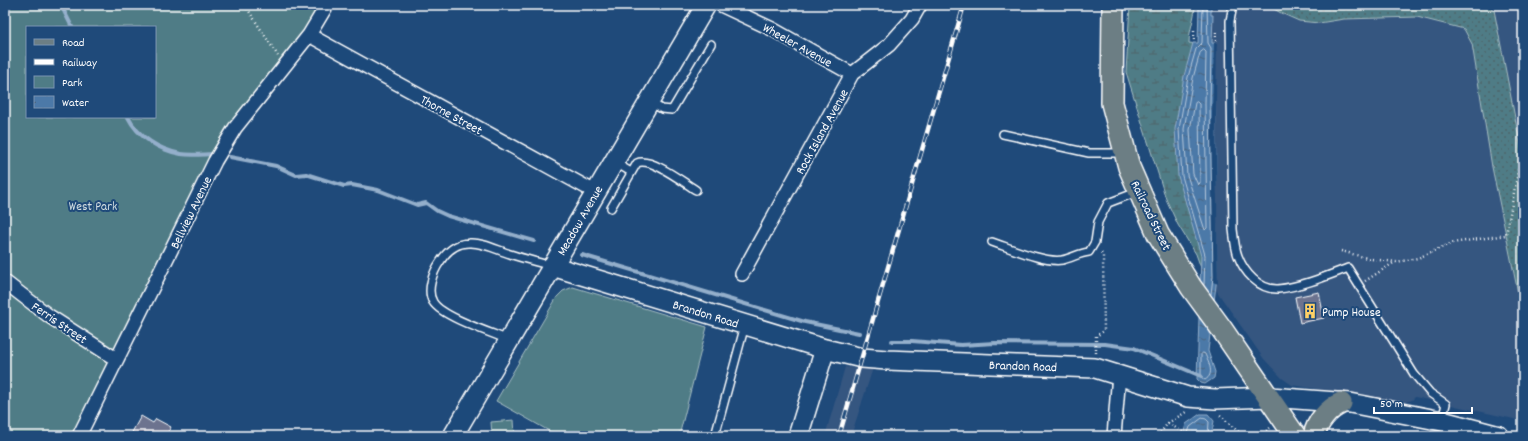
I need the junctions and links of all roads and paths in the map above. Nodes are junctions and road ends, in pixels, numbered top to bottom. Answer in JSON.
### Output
{"nodes":[{"id":1,"x":245,"y":5,"type":"edge"},
{"id":2,"x":327,"y":5,"type":"edge"},
{"id":3,"x":706,"y":5,"type":"edge"},
{"id":4,"x":721,"y":5,"type":"edge"},
{"id":5,"x":920,"y":5,"type":"edge"},
{"id":6,"x":1113,"y":5,"type":"edge"},
{"id":7,"x":1233,"y":5,"type":"edge"},
{"id":8,"x":1194,"y":30,"type":"dead end"},
{"id":9,"x":1216,"y":30,"type":"dead end"},
{"id":10,"x":310,"y":35,"type":"junction"},
{"id":11,"x":1194,"y":40,"type":"dead end"},
{"id":12,"x":1216,"y":41,"type":"dead end"},
{"id":13,"x":711,"y":44,"type":"dead end"},
{"id":14,"x":286,"y":65,"type":"junction"},
{"id":15,"x":852,"y":74,"type":"junction"},
{"id":16,"x":649,"y":102,"type":"junction"},
{"id":17,"x":1003,"y":134,"type":"dead end"},
{"id":18,"x":1125,"y":153,"type":"junction"},
{"id":19,"x":1523,"y":155,"type":"edge"},
{"id":20,"x":613,"y":162,"type":"junction"},
{"id":21,"x":631,"y":172,"type":"junction"},
{"id":22,"x":696,"y":190,"type":"dead end"},
{"id":23,"x":1139,"y":191,"type":"junction"},
{"id":24,"x":595,"y":192,"type":"junction"},
{"id":25,"x":611,"y":208,"type":"dead end"},
{"id":26,"x":992,"y":242,"type":"dead end"},
{"id":27,"x":1095,"y":242,"type":"junction"},
{"id":28,"x":1341,"y":251,"type":"dead end"},
{"id":29,"x":1396,"y":262,"type":"junction"},
{"id":30,"x":552,"y":266,"type":"junction"},
{"id":31,"x":742,"y":274,"type":"dead end"},
{"id":32,"x":5,"y":282,"type":"edge"},
{"id":33,"x":1358,"y":285,"type":"junction"},
{"id":34,"x":745,"y":324,"type":"junction"},
{"id":35,"x":509,"y":340,"type":"junction"},
{"id":36,"x":825,"y":349,"type":"junction"},
{"id":37,"x":1096,"y":352,"type":"dead end"},
{"id":38,"x":116,"y":359,"type":"junction"},
{"id":39,"x":1119,"y":374,"type":"junction"},
{"id":40,"x":1270,"y":397,"type":"junction"},
{"id":41,"x":1341,"y":403,"type":"junction"},
{"id":42,"x":1188,"y":411,"type":"dead end"},
{"id":43,"x":1216,"y":412,"type":"dead end"},
{"id":44,"x":1442,"y":421,"type":"junction"},
{"id":45,"x":1168,"y":423,"type":"junction"},
{"id":46,"x":1184,"y":434,"type":"dead end"},
{"id":47,"x":79,"y":436,"type":"edge"},
{"id":48,"x":453,"y":436,"type":"edge"},
{"id":49,"x":716,"y":436,"type":"edge"},
{"id":50,"x":798,"y":436,"type":"edge"},
{"id":51,"x":1114,"y":436,"type":"edge"},
{"id":52,"x":1158,"y":436,"type":"edge"},
{"id":53,"x":1243,"y":436,"type":"edge"},
{"id":54,"x":1295,"y":436,"type":"edge"},
{"id":55,"x":1314,"y":436,"type":"edge"},
{"id":56,"x":1499,"y":436,"type":"edge"}],
"edges":[{"from":1,"to":14,"type":"path"},
{"from":2,"to":10,"type":"street","name":"Bellview Avenue"},
{"from":3,"to":16,"type":"street","name":"Meadow Avenue"},
{"from":4,"to":15,"type":"street","name":"Wheeler Avenue"},
{"from":5,"to":15,"type":"street","name":"Rock Island Avenue"},
{"from":6,"to":18,"type":"main road","name":"Railroad Street"},
{"from":7,"to":33,"type":"lane"},
{"from":8,"to":11,"type":"path"},
{"from":9,"to":12,"type":"path"},
{"from":10,"to":14,"type":"street","name":"Bellview Avenue"},
{"from":10,"to":24,"type":"street","name":"Thorne Street"},
{"from":13,"to":16,"type":"lane"},
{"from":14,"to":38,"type":"street","name":"Bellview Avenue"},
{"from":15,"to":31,"type":"street","name":"Rock Island Avenue"},
{"from":16,"to":20,"type":"street","name":"Meadow Avenue"},
{"from":17,"to":18,"type":"lane"},
{"from":18,"to":23,"type":"main road","name":"Railroad Street"},
{"from":19,"to":29,"type":"path"},
{"from":20,"to":21,"type":"lane"},
{"from":20,"to":24,"type":"street","name":"Meadow Avenue"},
{"from":21,"to":22,"type":"lane"},
{"from":21,"to":25,"type":"lane"},
{"from":23,"to":27,"type":"lane"},
{"from":23,"to":40,"type":"main road","name":"Railroad Street"},
{"from":24,"to":30,"type":"street","name":"Meadow Avenue"},
{"from":26,"to":27,"type":"lane"},
{"from":27,"to":37,"type":"path"},
{"from":28,"to":29,"type":"path"},
{"from":29,"to":33,"type":"path"},
{"from":30,"to":34,"type":"street","name":"Brandon Road"},
{"from":30,"to":35,"type":"street","name":"Meadow Avenue"},
{"from":30,"to":35,"type":"lane"},
{"from":32,"to":38,"type":"street","name":"Ferris Street"},
{"from":33,"to":44,"type":"lane"},
{"from":34,"to":36,"type":"street","name":"Brandon Road"},
{"from":34,"to":49,"type":"lane"},
{"from":35,"to":48,"type":"street","name":"Meadow Avenue"},
{"from":36,"to":39,"type":"street","name":"Brandon Road"},
{"from":36,"to":50,"type":"street"},
{"from":38,"to":47,"type":"street","name":"Bellview Avenue"},
{"from":39,"to":40,"type":"street","name":"Brandon Road"},
{"from":39,"to":51,"type":"street"},
{"from":40,"to":41,"type":"street","name":"Brandon Road"},
{"from":40,"to":54,"type":"main road","name":"Railroad Street"},
{"from":41,"to":44,"type":"street","name":"Brandon Road"},
{"from":41,"to":55,"type":"main road"},
{"from":42,"to":45,"type":"path"},
{"from":43,"to":53,"type":"path"},
{"from":44,"to":56,"type":"street","name":"Brandon Road"},
{"from":45,"to":46,"type":"path"},
{"from":45,"to":52,"type":"path"}]}
